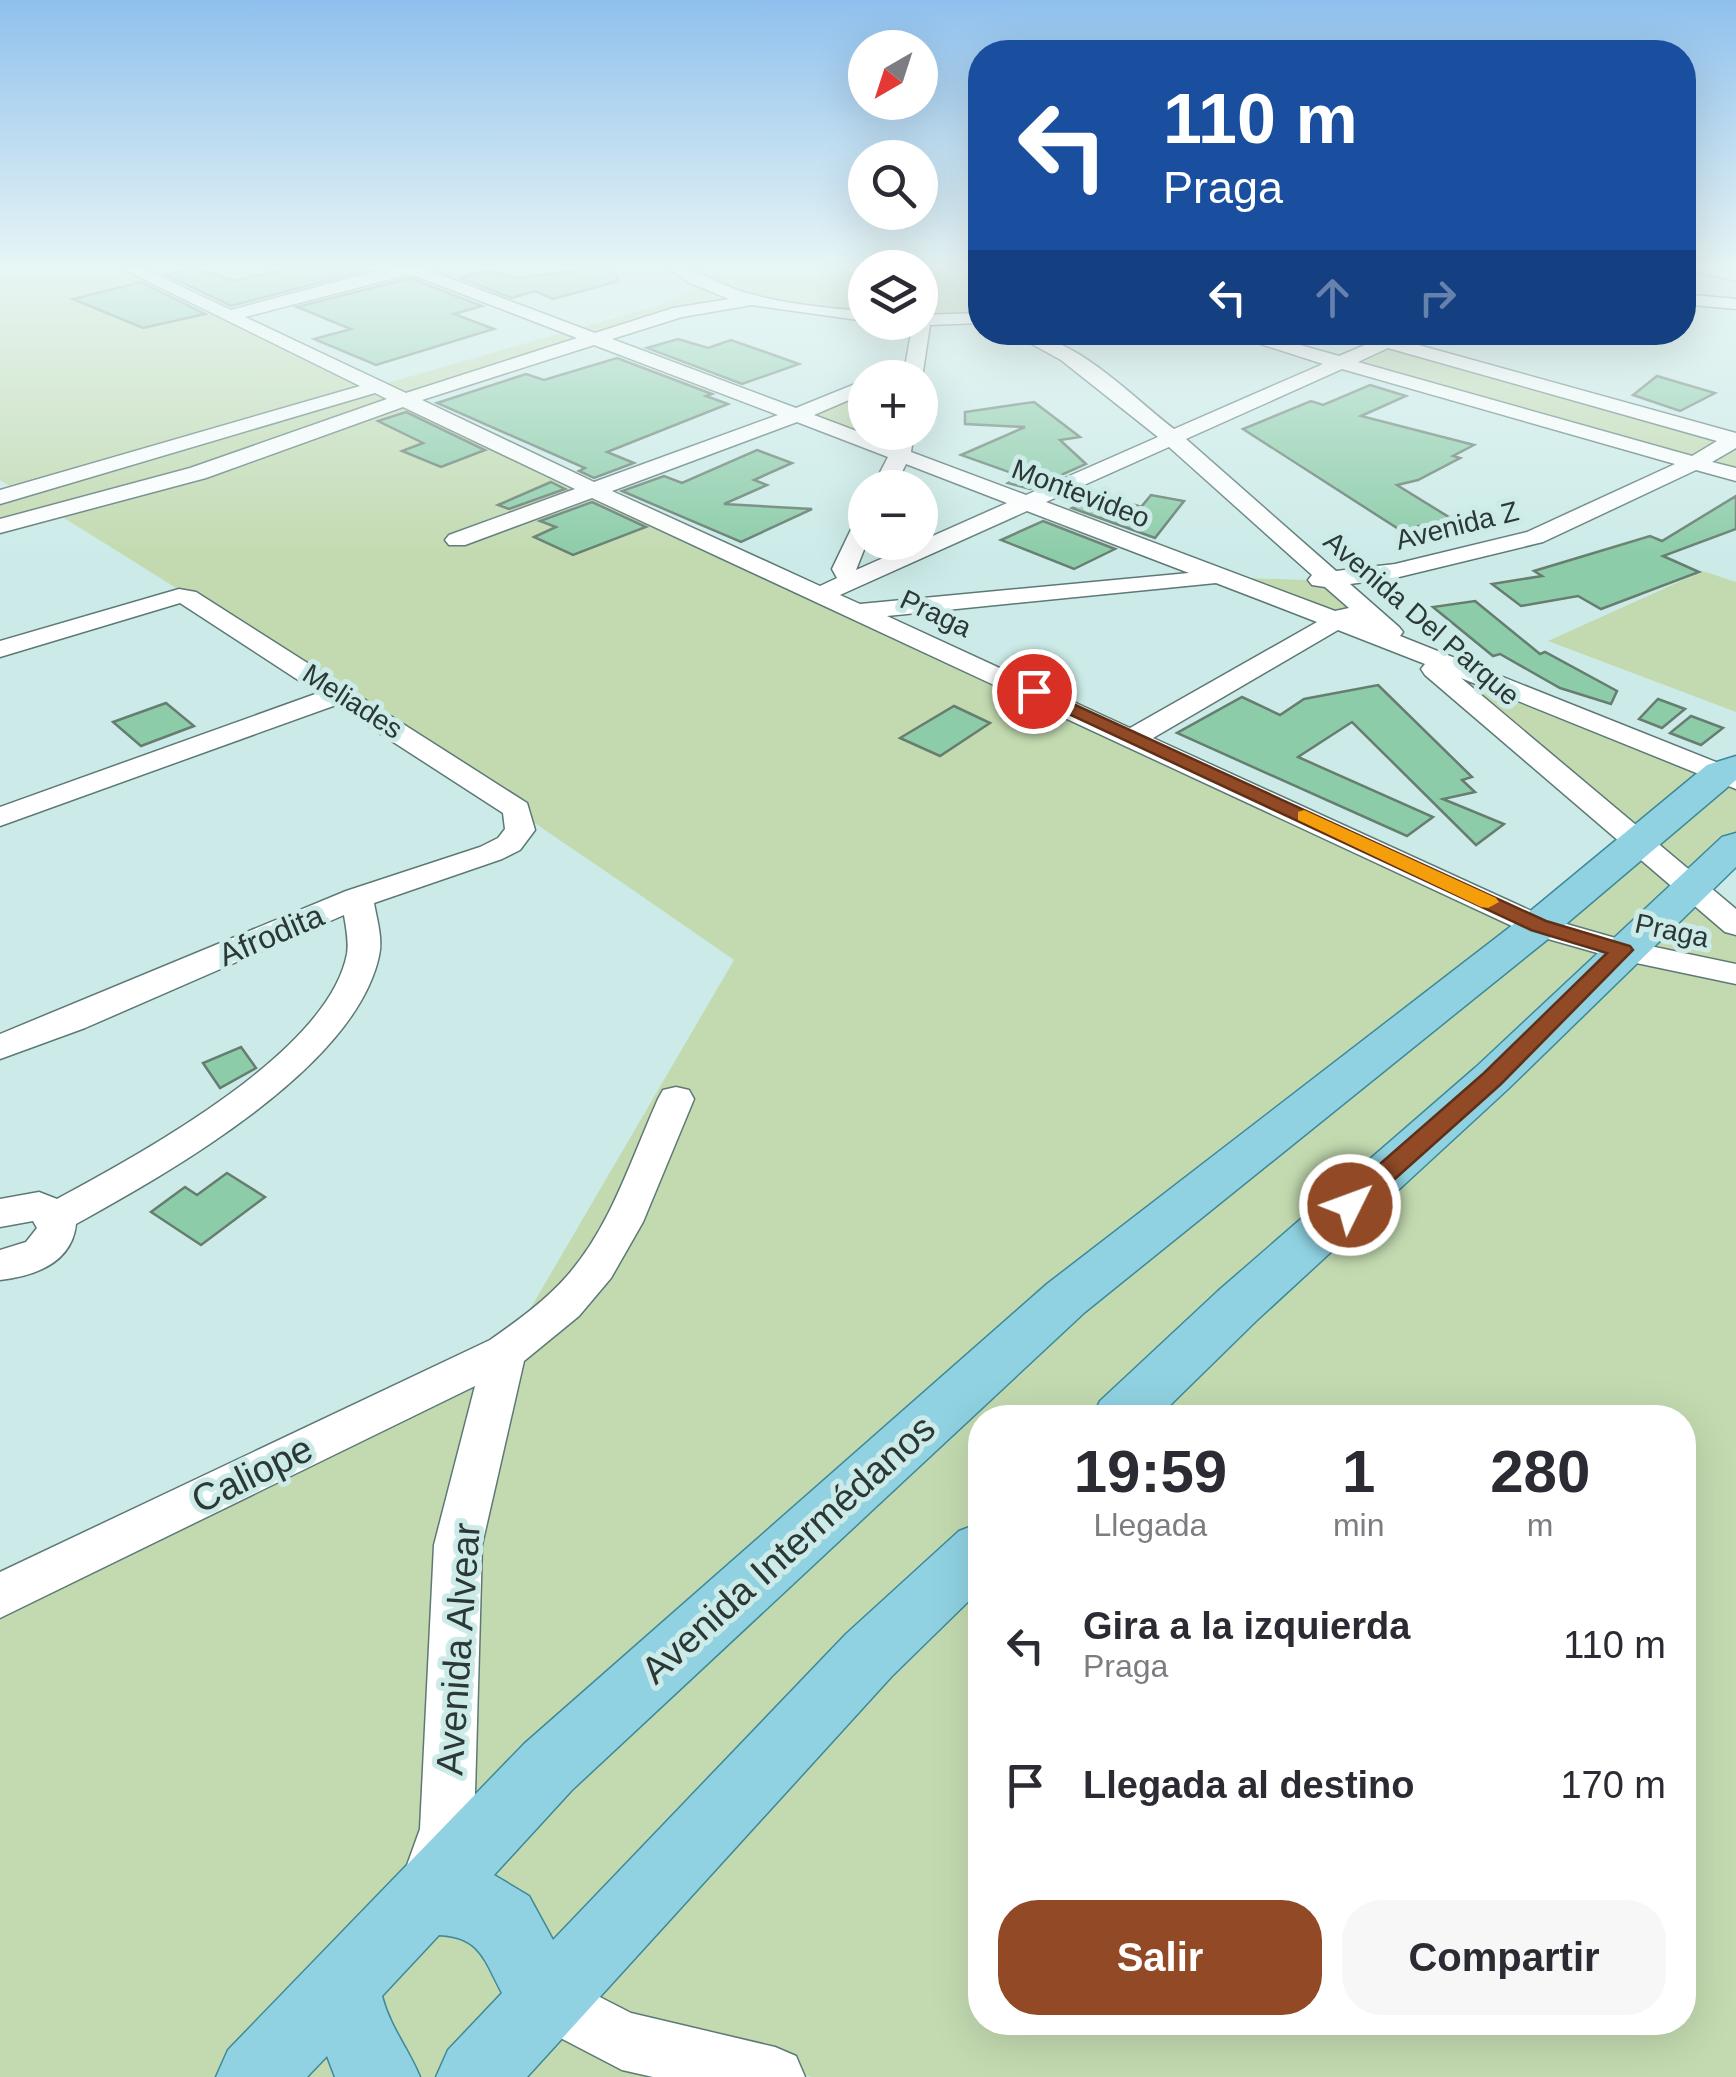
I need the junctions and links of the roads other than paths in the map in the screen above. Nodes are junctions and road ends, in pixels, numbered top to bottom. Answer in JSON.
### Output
{"nodes":[{"id":1,"x":328,"y":363,"type":"edge"},
{"id":2,"x":469,"y":363,"type":"edge"},
{"id":3,"x":504,"y":363,"type":"edge"},
{"id":4,"x":656,"y":363,"type":"edge"},
{"id":5,"x":1084,"y":363,"type":"edge"},
{"id":6,"x":1340,"y":363,"type":"joint"},
{"id":7,"x":1462,"y":363,"type":"edge"},
{"id":8,"x":377,"y":386,"type":"junction"},
{"id":9,"x":848,"y":393,"type":"edge"},
{"id":10,"x":406,"y":399,"type":"junction"},
{"id":11,"x":798,"y":415,"type":"junction"},
{"id":12,"x":848,"y":428,"type":"edge"},
{"id":13,"x":1170,"y":437,"type":"junction"},
{"id":14,"x":1736,"y":440,"type":"edge"},
{"id":15,"x":916,"y":450,"type":"edge"},
{"id":16,"x":1695,"y":463,"type":"junction"},
{"id":17,"x":1736,"y":475,"type":"edge"},
{"id":18,"x":591,"y":489,"type":"junction"},
{"id":19,"x":0,"y":497,"type":"edge"},
{"id":20,"x":1028,"y":505,"type":"junction"},
{"id":21,"x":0,"y":526,"type":"edge"},
{"id":22,"x":456,"y":540,"type":"dead end"},
{"id":23,"x":848,"y":559,"type":"edge"},
{"id":24,"x":1218,"y":577,"type":"junction"},
{"id":25,"x":852,"y":580,"type":"junction"},
{"id":26,"x":1332,"y":581,"type":"junction"},
{"id":27,"x":822,"y":594,"type":"junction"},
{"id":28,"x":1362,"y":608,"type":"junction"},
{"id":29,"x":860,"y":611,"type":"junction"},
{"id":30,"x":1333,"y":620,"type":"junction"},
{"id":31,"x":1409,"y":648,"type":"junction"},
{"id":32,"x":0,"y":649,"type":"edge"},
{"id":33,"x":343,"y":694,"type":"junction"},
{"id":34,"x":1134,"y":737,"type":"junction"},
{"id":35,"x":1731,"y":773,"type":"edge"},
{"id":36,"x":517,"y":809,"type":"joint"},
{"id":37,"x":0,"y":817,"type":"edge"},
{"id":38,"x":1638,"y":842,"type":"junction"},
{"id":39,"x":1736,"y":845,"type":"edge"},
{"id":40,"x":1694,"y":886,"type":"junction"},
{"id":41,"x":357,"y":898,"type":"junction"},
{"id":42,"x":1538,"y":926,"type":"junction"},
{"id":43,"x":1736,"y":926,"type":"edge"},
{"id":44,"x":1622,"y":950,"type":"junction"},
{"id":45,"x":1736,"y":974,"type":"edge"},
{"id":46,"x":0,"y":1048,"type":"edge"},
{"id":47,"x":676,"y":1099,"type":"dead end"},
{"id":48,"x":0,"y":1213,"type":"edge"},
{"id":49,"x":56,"y":1217,"type":"junction"},
{"id":50,"x":0,"y":1266,"type":"edge"},
{"id":51,"x":505,"y":1352,"type":"junction"},
{"id":52,"x":1134,"y":1405,"type":"edge"},
{"id":53,"x":968,"y":1561,"type":"edge"},
{"id":54,"x":0,"y":1596,"type":"edge"},
{"id":55,"x":423,"y":1898,"type":"junction"},
{"id":56,"x":342,"y":1983,"type":"junction"},
{"id":57,"x":545,"y":1998,"type":"junction"},
{"id":58,"x":255,"y":2077,"type":"edge"},
{"id":59,"x":381,"y":2077,"type":"edge"},
{"id":60,"x":474,"y":2077,"type":"edge"},
{"id":61,"x":774,"y":2077,"type":"edge"}],
"edges":[{"from":1,"to":8,"type":"street","name":"Praga"},
{"from":2,"to":8,"type":"street"},
{"from":3,"to":10,"type":"street"},
{"from":4,"to":11,"type":"street","name":"Montevideo"},
{"from":5,"to":13,"type":"street","name":"Avenida Del Parque"},
{"from":6,"to":13,"type":"street"},
{"from":6,"to":16,"type":"street"},
{"from":7,"to":14,"type":"street"},
{"from":8,"to":10,"type":"street","name":"Praga"},
{"from":8,"to":19,"type":"street"},
{"from":9,"to":11,"type":"street"},
{"from":10,"to":18,"type":"street","name":"Praga"},
{"from":10,"to":21,"type":"street"},
{"from":11,"to":12,"type":"street","name":"Montevideo"},
{"from":11,"to":18,"type":"street"},
{"from":13,"to":20,"type":"street"},
{"from":13,"to":26,"type":"street","name":"Avenida Del Parque"},
{"from":14,"to":16,"type":"street","name":"Avenida Z"},
{"from":15,"to":20,"type":"street","name":"Montevideo"},
{"from":16,"to":17,"type":"street"},
{"from":16,"to":26,"type":"street","name":"Avenida Z"},
{"from":18,"to":22,"type":"street"},
{"from":18,"to":27,"type":"street","name":"Praga"},
{"from":20,"to":24,"type":"street","name":"Montevideo"},
{"from":20,"to":25,"type":"street"},
{"from":23,"to":25,"type":"street"},
{"from":24,"to":26,"type":"street","name":"Avenida Z"},
{"from":24,"to":29,"type":"street","name":"Avenida Z"},
{"from":24,"to":30,"type":"street","name":"Montevideo"},
{"from":25,"to":27,"type":"street"},
{"from":26,"to":28,"type":"street","name":"Avenida Del Parque"},
{"from":27,"to":29,"type":"street","name":"Praga"},
{"from":28,"to":30,"type":"street"},
{"from":28,"to":31,"type":"street","name":"Avenida Del Parque"},
{"from":29,"to":34,"type":"street","name":"Praga"},
{"from":30,"to":31,"type":"street","name":"Montevideo"},
{"from":30,"to":34,"type":"street"},
{"from":31,"to":35,"type":"street","name":"Montevideo"},
{"from":31,"to":38,"type":"street","name":"Avenida Del Parque"},
{"from":32,"to":33,"type":"street","name":"Meliades"},
{"from":33,"to":36,"type":"street","name":"Meliades"},
{"from":33,"to":37,"type":"street"},
{"from":34,"to":42,"type":"street","name":"Praga"},
{"from":35,"to":38,"type":"main road","name":"Avenida Intermédanos"},
{"from":36,"to":41,"type":"street","name":"Afrodita"},
{"from":38,"to":40,"type":"street","name":"Avenida Del Parque"},
{"from":38,"to":42,"type":"main road","name":"Avenida Intermédanos"},
{"from":39,"to":40,"type":"main road"},
{"from":40,"to":43,"type":"street","name":"Avenida Del Parque"},
{"from":40,"to":44,"type":"main road"},
{"from":41,"to":46,"type":"street","name":"Afrodita"},
{"from":41,"to":49,"type":"street"},
{"from":42,"to":44,"type":"street","name":"Praga"},
{"from":42,"to":55,"type":"main road","name":"Avenida Intermédanos"},
{"from":44,"to":45,"type":"street","name":"Praga"},
{"from":44,"to":52,"type":"main road"},
{"from":47,"to":51,"type":"street"},
{"from":48,"to":49,"type":"street"},
{"from":49,"to":50,"type":"street"},
{"from":51,"to":54,"type":"street","name":"Caliope"},
{"from":51,"to":55,"type":"street","name":"Avenida Alvear"},
{"from":53,"to":57,"type":"main road"},
{"from":55,"to":56,"type":"main road","name":"Avenida Intermédanos"},
{"from":55,"to":57,"type":"main road"},
{"from":56,"to":58,"type":"main road","name":"Avenida Intermédanos"},
{"from":56,"to":59,"type":"main road"},
{"from":57,"to":60,"type":"main road"},
{"from":57,"to":61,"type":"street"}]}
